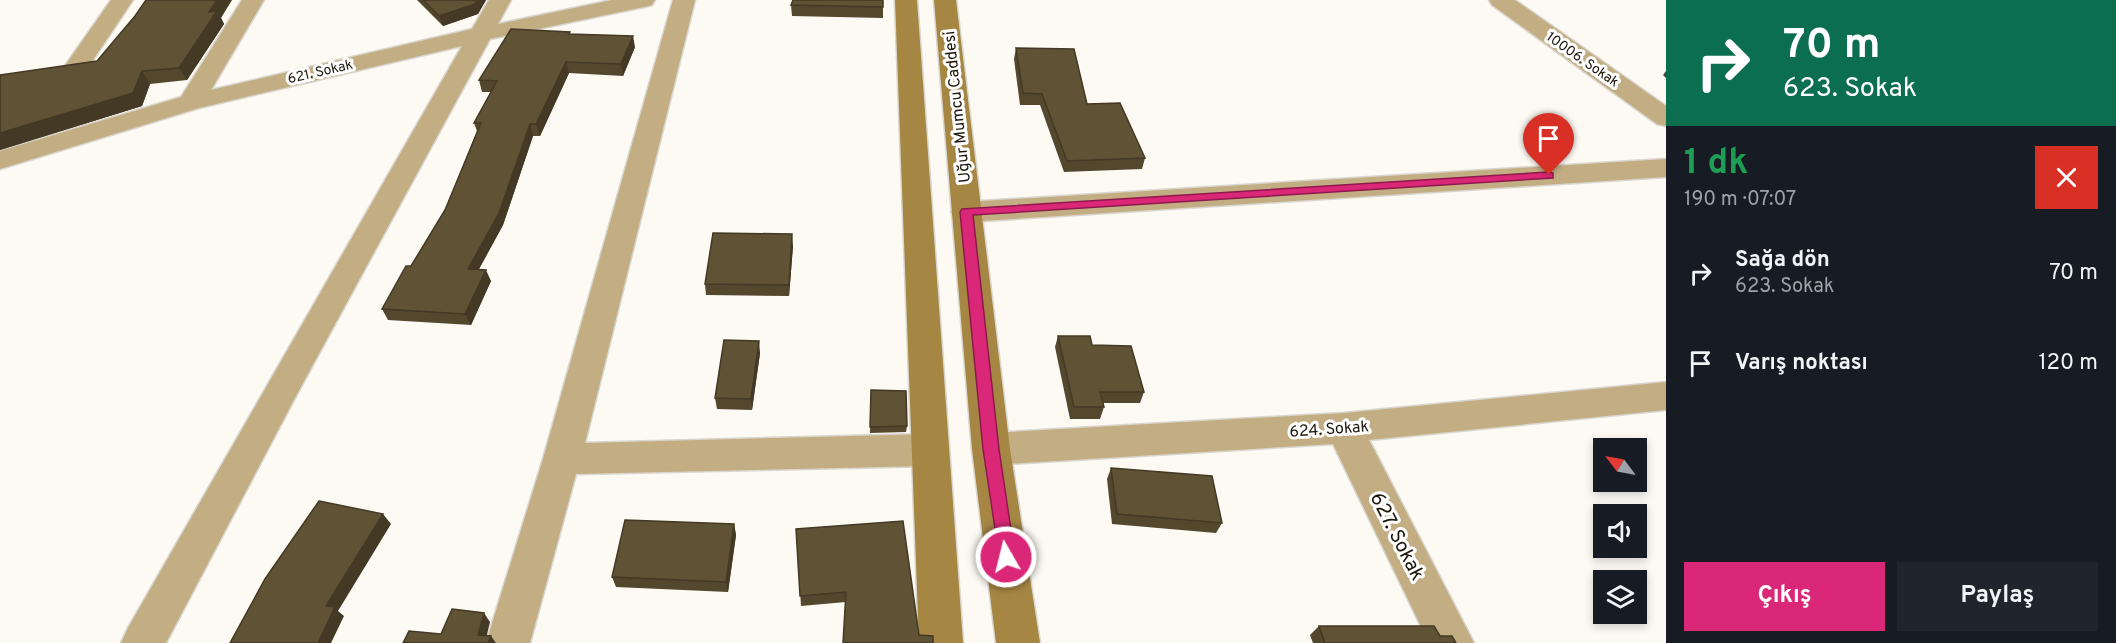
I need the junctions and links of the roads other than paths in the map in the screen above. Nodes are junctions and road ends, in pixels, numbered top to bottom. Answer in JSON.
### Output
{"nodes":[{"id":1,"x":122,"y":0,"type":"edge"},
{"id":2,"x":253,"y":0,"type":"edge"},
{"id":3,"x":501,"y":0,"type":"edge"},
{"id":4,"x":644,"y":0,"type":"edge"},
{"id":5,"x":684,"y":0,"type":"edge"},
{"id":6,"x":906,"y":0,"type":"edge"},
{"id":7,"x":945,"y":0,"type":"edge"},
{"id":8,"x":1500,"y":0,"type":"edge"},
{"id":9,"x":482,"y":34,"type":"junction"},
{"id":10,"x":74,"y":70,"type":"edge"},
{"id":11,"x":191,"y":102,"type":"junction"},
{"id":12,"x":1666,"y":118,"type":"edge"},
{"id":13,"x":0,"y":160,"type":"edge"},
{"id":14,"x":1666,"y":168,"type":"edge"},
{"id":15,"x":966,"y":212,"type":"junction"},
{"id":16,"x":1666,"y":396,"type":"edge"},
{"id":17,"x":1344,"y":428,"type":"junction"},
{"id":18,"x":991,"y":449,"type":"junction"},
{"id":19,"x":929,"y":450,"type":"junction"},
{"id":20,"x":562,"y":459,"type":"junction"},
{"id":21,"x":143,"y":643,"type":"edge"},
{"id":22,"x":508,"y":643,"type":"edge"},
{"id":23,"x":941,"y":643,"type":"edge"},
{"id":24,"x":1018,"y":643,"type":"edge"},
{"id":25,"x":1452,"y":643,"type":"edge"}],
"edges":[{"from":1,"to":10,"type":"street"},
{"from":2,"to":11,"type":"street"},
{"from":3,"to":9,"type":"street"},
{"from":4,"to":9,"type":"street","name":"621. Sokak"},
{"from":5,"to":20,"type":"street"},
{"from":6,"to":19,"type":"street"},
{"from":7,"to":15,"type":"street","name":"Uğur Mumcu Caddesi"},
{"from":8,"to":12,"type":"street","name":"10006. Sokak"},
{"from":9,"to":11,"type":"street","name":"621. Sokak"},
{"from":9,"to":21,"type":"street"},
{"from":11,"to":13,"type":"street","name":"621. Sokak"},
{"from":14,"to":15,"type":"street"},
{"from":15,"to":18,"type":"street","name":"Uğur Mumcu Caddesi"},
{"from":16,"to":17,"type":"street","name":"624. Sokak"},
{"from":17,"to":18,"type":"street","name":"624. Sokak"},
{"from":17,"to":25,"type":"street","name":"627. Sokak"},
{"from":18,"to":24,"type":"street","name":"Uğur Mumcu Caddesi"},
{"from":19,"to":20,"type":"street"},
{"from":19,"to":23,"type":"street"},
{"from":20,"to":22,"type":"street"}]}
